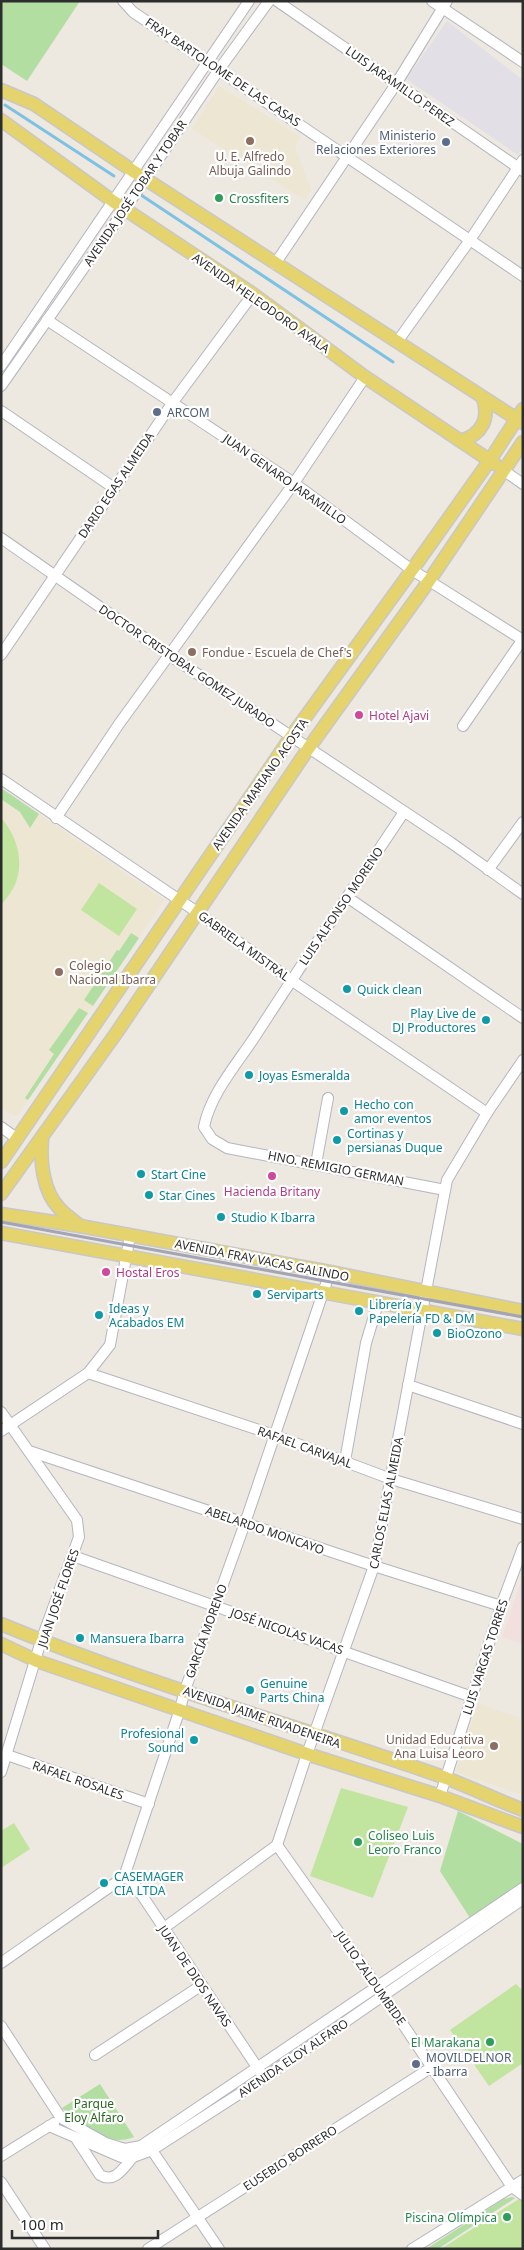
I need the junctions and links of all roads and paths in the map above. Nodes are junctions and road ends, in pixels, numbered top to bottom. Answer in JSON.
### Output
{"nodes":[{"id":1,"x":123,"y":1,"type":"edge"},
{"id":2,"x":249,"y":1,"type":"edge"},
{"id":3,"x":268,"y":1,"type":"edge"},
{"id":4,"x":277,"y":1,"type":"edge"},
{"id":5,"x":432,"y":1,"type":"edge"},
{"id":6,"x":445,"y":5,"type":"edge"},
{"id":7,"x":205,"y":62,"type":"junction"},
{"id":8,"x":523,"y":62,"type":"edge"},
{"id":9,"x":218,"y":71,"type":"junction"},
{"id":10,"x":396,"y":84,"type":"junction"},
{"id":11,"x":1,"y":90,"type":"edge"},
{"id":12,"x":1,"y":120,"type":"edge"},
{"id":13,"x":348,"y":156,"type":"junction"},
{"id":14,"x":521,"y":166,"type":"edge"},
{"id":15,"x":134,"y":171,"type":"junction"},
{"id":16,"x":145,"y":178,"type":"junction"},
{"id":17,"x":114,"y":202,"type":"junction"},
{"id":18,"x":125,"y":209,"type":"junction"},
{"id":19,"x":470,"y":240,"type":"junction"},
{"id":20,"x":275,"y":264,"type":"junction"},
{"id":21,"x":523,"y":276,"type":"edge"},
{"id":22,"x":253,"y":294,"type":"junction"},
{"id":23,"x":47,"y":320,"type":"junction"},
{"id":24,"x":397,"y":342,"type":"junction"},
{"id":25,"x":1,"y":366,"type":"edge"},
{"id":26,"x":366,"y":377,"type":"junction"},
{"id":27,"x":1,"y":386,"type":"edge"},
{"id":28,"x":483,"y":398,"type":"junction"},
{"id":29,"x":172,"y":402,"type":"junction"},
{"id":30,"x":1,"y":411,"type":"edge"},
{"id":31,"x":521,"y":417,"type":"edge"},
{"id":32,"x":461,"y":441,"type":"junction"},
{"id":33,"x":523,"y":442,"type":"edge"},
{"id":34,"x":490,"y":460,"type":"junction"},
{"id":35,"x":503,"y":470,"type":"junction"},
{"id":36,"x":294,"y":483,"type":"junction"},
{"id":37,"x":523,"y":484,"type":"edge"},
{"id":38,"x":114,"y":488,"type":"junction"},
{"id":39,"x":1,"y":538,"type":"edge"},
{"id":40,"x":412,"y":570,"type":"junction"},
{"id":41,"x":54,"y":576,"type":"junction"},
{"id":42,"x":429,"y":581,"type":"junction"},
{"id":43,"x":522,"y":640,"type":"edge"},
{"id":44,"x":1,"y":655,"type":"edge"},
{"id":45,"x":169,"y":655,"type":"junction"},
{"id":46,"x":463,"y":726,"type":"dead end"},
{"id":47,"x":291,"y":737,"type":"junction"},
{"id":48,"x":308,"y":749,"type":"junction"},
{"id":49,"x":1,"y":779,"type":"edge"},
{"id":50,"x":404,"y":812,"type":"junction"},
{"id":51,"x":56,"y":818,"type":"junction"},
{"id":52,"x":523,"y":822,"type":"edge"},
{"id":53,"x":488,"y":870,"type":"junction"},
{"id":54,"x":523,"y":894,"type":"edge"},
{"id":55,"x":347,"y":897,"type":"junction"},
{"id":56,"x":180,"y":900,"type":"junction"},
{"id":57,"x":197,"y":912,"type":"junction"},
{"id":58,"x":291,"y":980,"type":"junction"},
{"id":59,"x":523,"y":1018,"type":"edge"},
{"id":60,"x":523,"y":1060,"type":"edge"},
{"id":61,"x":328,"y":1098,"type":"dead end"},
{"id":62,"x":487,"y":1113,"type":"junction"},
{"id":63,"x":1,"y":1127,"type":"edge"},
{"id":64,"x":43,"y":1138,"type":"junction"},
{"id":65,"x":18,"y":1139,"type":"junction"},
{"id":66,"x":227,"y":1148,"type":"joint"},
{"id":67,"x":1,"y":1162,"type":"edge"},
{"id":68,"x":316,"y":1164,"type":"junction"},
{"id":69,"x":445,"y":1190,"type":"junction"},
{"id":70,"x":1,"y":1194,"type":"edge"},
{"id":71,"x":1,"y":1214,"type":"edge"},
{"id":72,"x":80,"y":1226,"type":"junction"},
{"id":73,"x":1,"y":1233,"type":"edge"},
{"id":74,"x":130,"y":1236,"type":"junction"},
{"id":75,"x":126,"y":1256,"type":"junction"},
{"id":76,"x":330,"y":1272,"type":"junction"},
{"id":77,"x":323,"y":1292,"type":"junction"},
{"id":78,"x":426,"y":1292,"type":"junction"},
{"id":79,"x":378,"y":1303,"type":"junction"},
{"id":80,"x":422,"y":1311,"type":"junction"},
{"id":81,"x":523,"y":1311,"type":"edge"},
{"id":82,"x":523,"y":1329,"type":"edge"},
{"id":83,"x":88,"y":1373,"type":"junction"},
{"id":84,"x":408,"y":1385,"type":"junction"},
{"id":85,"x":1,"y":1412,"type":"edge"},
{"id":86,"x":523,"y":1424,"type":"edge"},
{"id":87,"x":11,"y":1425,"type":"junction"},
{"id":88,"x":1,"y":1431,"type":"edge"},
{"id":89,"x":274,"y":1435,"type":"junction"},
{"id":90,"x":29,"y":1451,"type":"junction"},
{"id":91,"x":346,"y":1461,"type":"junction"},
{"id":92,"x":391,"y":1479,"type":"junction"},
{"id":93,"x":523,"y":1520,"type":"edge"},
{"id":94,"x":245,"y":1523,"type":"junction"},
{"id":95,"x":523,"y":1547,"type":"edge"},
{"id":96,"x":73,"y":1556,"type":"junction"},
{"id":97,"x":374,"y":1566,"type":"junction"},
{"id":98,"x":215,"y":1606,"type":"junction"},
{"id":99,"x":501,"y":1606,"type":"junction"},
{"id":100,"x":1,"y":1624,"type":"edge"},
{"id":101,"x":41,"y":1641,"type":"junction"},
{"id":102,"x":1,"y":1644,"type":"edge"},
{"id":103,"x":344,"y":1651,"type":"junction"},
{"id":104,"x":37,"y":1661,"type":"junction"},
{"id":105,"x":185,"y":1690,"type":"junction"},
{"id":106,"x":472,"y":1697,"type":"junction"},
{"id":107,"x":180,"y":1709,"type":"junction"},
{"id":108,"x":315,"y":1735,"type":"junction"},
{"id":109,"x":307,"y":1754,"type":"junction"},
{"id":110,"x":7,"y":1755,"type":"junction"},
{"id":111,"x":1,"y":1772,"type":"edge"},
{"id":112,"x":447,"y":1779,"type":"junction"},
{"id":113,"x":440,"y":1796,"type":"junction"},
{"id":114,"x":149,"y":1804,"type":"junction"},
{"id":115,"x":523,"y":1810,"type":"edge"},
{"id":116,"x":523,"y":1828,"type":"edge"},
{"id":117,"x":277,"y":1845,"type":"junction"},
{"id":118,"x":124,"y":1876,"type":"junction"},
{"id":119,"x":523,"y":1888,"type":"edge"},
{"id":120,"x":523,"y":1900,"type":"edge"},
{"id":121,"x":164,"y":1928,"type":"junction"},
{"id":122,"x":1,"y":1963,"type":"edge"},
{"id":123,"x":202,"y":1985,"type":"junction"},
{"id":124,"x":378,"y":1987,"type":"junction"},
{"id":125,"x":384,"y":1996,"type":"junction"},
{"id":126,"x":1,"y":2026,"type":"edge"},
{"id":127,"x":95,"y":2055,"type":"dead end"},
{"id":128,"x":432,"y":2067,"type":"junction"},
{"id":129,"x":257,"y":2068,"type":"junction"},
{"id":130,"x":264,"y":2078,"type":"junction"},
{"id":131,"x":62,"y":2118,"type":"junction"},
{"id":132,"x":48,"y":2126,"type":"junction"},
{"id":133,"x":76,"y":2140,"type":"junction"},
{"id":134,"x":149,"y":2146,"type":"junction"},
{"id":135,"x":1,"y":2156,"type":"edge"},
{"id":136,"x":133,"y":2157,"type":"junction"},
{"id":137,"x":523,"y":2180,"type":"edge"},
{"id":138,"x":1,"y":2182,"type":"edge"},
{"id":139,"x":512,"y":2188,"type":"junction"},
{"id":140,"x":523,"y":2195,"type":"edge"},
{"id":141,"x":198,"y":2217,"type":"junction"},
{"id":142,"x":45,"y":2249,"type":"edge"},
{"id":143,"x":148,"y":2249,"type":"edge"},
{"id":144,"x":219,"y":2249,"type":"edge"},
{"id":145,"x":412,"y":2249,"type":"edge"}],
"edges":[{"from":1,"to":7,"type":"street","name":"FRAY BARTOLOME DE LAS CASAS"},
{"from":2,"to":7,"type":"street","name":"AVENIDA JOSÉ TOBAR Y TOBAR"},
{"from":3,"to":9,"type":"street","name":"AVENIDA JOSÉ TOBAR Y TOBAR"},
{"from":4,"to":10,"type":"street","name":"LUIS JARAMILLO PEREZ"},
{"from":5,"to":6,"type":"street"},
{"from":6,"to":8,"type":"street"},
{"from":6,"to":10,"type":"street"},
{"from":7,"to":9,"type":"street","name":"FRAY BARTOLOME DE LAS CASAS"},
{"from":7,"to":15,"type":"street","name":"AVENIDA JOSÉ TOBAR Y TOBAR"},
{"from":9,"to":13,"type":"street","name":"FRAY BARTOLOME DE LAS CASAS"},
{"from":9,"to":16,"type":"street","name":"AVENIDA JOSÉ TOBAR Y TOBAR"},
{"from":10,"to":13,"type":"street"},
{"from":10,"to":14,"type":"street","name":"LUIS JARAMILLO PEREZ"},
{"from":11,"to":15,"type":"main road"},
{"from":12,"to":17,"type":"main road","name":"AVENIDA HELEODORO AYALA"},
{"from":13,"to":19,"type":"street","name":"FRAY BARTOLOME DE LAS CASAS"},
{"from":13,"to":20,"type":"street"},
{"from":14,"to":19,"type":"street"},
{"from":15,"to":16,"type":"main road"},
{"from":15,"to":17,"type":"street","name":"AVENIDA JOSÉ TOBAR Y TOBAR"},
{"from":16,"to":18,"type":"street","name":"AVENIDA JOSÉ TOBAR Y TOBAR"},
{"from":16,"to":20,"type":"main road"},
{"from":17,"to":18,"type":"main road","name":"AVENIDA HELEODORO AYALA"},
{"from":17,"to":25,"type":"street","name":"AVENIDA JOSÉ TOBAR Y TOBAR"},
{"from":18,"to":22,"type":"main road","name":"AVENIDA HELEODORO AYALA"},
{"from":18,"to":23,"type":"street","name":"AVENIDA JOSÉ TOBAR Y TOBAR"},
{"from":19,"to":21,"type":"street","name":"FRAY BARTOLOME DE LAS CASAS"},
{"from":19,"to":24,"type":"street"},
{"from":20,"to":24,"type":"main road"},
{"from":22,"to":26,"type":"main road","name":"AVENIDA HELEODORO AYALA"},
{"from":22,"to":29,"type":"street","name":"DARIO EGAS ALMEIDA"},
{"from":23,"to":27,"type":"street","name":"AVENIDA JOSÉ TOBAR Y TOBAR"},
{"from":23,"to":29,"type":"street","name":"JUAN GENARO JARAMILLO"},
{"from":24,"to":28,"type":"main road"},
{"from":26,"to":32,"type":"main road","name":"AVENIDA HELEODORO AYALA"},
{"from":26,"to":36,"type":"street"},
{"from":28,"to":31,"type":"main road"},
{"from":28,"to":32,"type":"main road"},
{"from":29,"to":36,"type":"street","name":"JUAN GENARO JARAMILLO"},
{"from":29,"to":38,"type":"street","name":"DARIO EGAS ALMEIDA"},
{"from":30,"to":38,"type":"street"},
{"from":31,"to":34,"type":"main road","name":"AVENIDA MARIANO ACOSTA"},
{"from":32,"to":34,"type":"main road","name":"AVENIDA HELEODORO AYALA"},
{"from":33,"to":35,"type":"main road","name":"AVENIDA MARIANO ACOSTA"},
{"from":34,"to":35,"type":"main road","name":"AVENIDA HELEODORO AYALA"},
{"from":34,"to":40,"type":"main road","name":"AVENIDA MARIANO ACOSTA"},
{"from":35,"to":37,"type":"street","name":"AVENIDA HELEODORO AYALA"},
{"from":35,"to":42,"type":"main road","name":"AVENIDA MARIANO ACOSTA"},
{"from":36,"to":40,"type":"street","name":"JUAN GENARO JARAMILLO"},
{"from":36,"to":45,"type":"street"},
{"from":38,"to":41,"type":"street","name":"DARIO EGAS ALMEIDA"},
{"from":39,"to":41,"type":"street","name":"DOCTOR CRISTOBAL GOMEZ JURADO"},
{"from":40,"to":42,"type":"street","name":"JUAN GENARO JARAMILLO"},
{"from":40,"to":47,"type":"main road","name":"AVENIDA MARIANO ACOSTA"},
{"from":41,"to":44,"type":"street","name":"DARIO EGAS ALMEIDA"},
{"from":41,"to":45,"type":"street","name":"DOCTOR CRISTOBAL GOMEZ JURADO"},
{"from":42,"to":43,"type":"street","name":"JUAN GENARO JARAMILLO"},
{"from":42,"to":48,"type":"main road","name":"AVENIDA MARIANO ACOSTA"},
{"from":43,"to":46,"type":"street"},
{"from":45,"to":47,"type":"street","name":"DOCTOR CRISTOBAL GOMEZ JURADO"},
{"from":45,"to":51,"type":"street"},
{"from":47,"to":48,"type":"street","name":"DOCTOR CRISTOBAL GOMEZ JURADO"},
{"from":47,"to":56,"type":"main road","name":"AVENIDA MARIANO ACOSTA"},
{"from":48,"to":50,"type":"street","name":"DOCTOR CRISTOBAL GOMEZ JURADO"},
{"from":48,"to":57,"type":"main road","name":"AVENIDA MARIANO ACOSTA"},
{"from":49,"to":51,"type":"street","name":"GABRIELA MISTRAL"},
{"from":50,"to":53,"type":"street","name":"DOCTOR CRISTOBAL GOMEZ JURADO"},
{"from":50,"to":55,"type":"street","name":"LUIS ALFONSO MORENO"},
{"from":51,"to":56,"type":"street","name":"GABRIELA MISTRAL"},
{"from":52,"to":53,"type":"street"},
{"from":53,"to":54,"type":"street","name":"DOCTOR CRISTOBAL GOMEZ JURADO"},
{"from":55,"to":58,"type":"street","name":"LUIS ALFONSO MORENO"},
{"from":55,"to":59,"type":"street"},
{"from":56,"to":57,"type":"street","name":"GABRIELA MISTRAL"},
{"from":56,"to":65,"type":"main road","name":"AVENIDA MARIANO ACOSTA"},
{"from":57,"to":58,"type":"street","name":"GABRIELA MISTRAL"},
{"from":57,"to":64,"type":"main road","name":"AVENIDA MARIANO ACOSTA"},
{"from":58,"to":62,"type":"street","name":"GABRIELA MISTRAL"},
{"from":58,"to":66,"type":"street","name":"LUIS ALFONSO MORENO"},
{"from":60,"to":62,"type":"street","name":"CARLOS ELIAS ALMEIDA"},
{"from":61,"to":68,"type":"street"},
{"from":62,"to":69,"type":"street","name":"CARLOS ELIAS ALMEIDA"},
{"from":63,"to":65,"type":"street"},
{"from":64,"to":70,"type":"main road","name":"AVENIDA MARIANO ACOSTA"},
{"from":64,"to":72,"type":"main road"},
{"from":65,"to":67,"type":"main road","name":"AVENIDA MARIANO ACOSTA"},
{"from":66,"to":68,"type":"street","name":"HNO. REMIGIO GERMAN"},
{"from":68,"to":69,"type":"street","name":"HNO. REMIGIO GERMAN"},
{"from":69,"to":78,"type":"street","name":"CARLOS ELIAS ALMEIDA"},
{"from":71,"to":72,"type":"main road","name":"AVENIDA FRAY VACAS GALINDO"},
{"from":72,"to":74,"type":"main road","name":"AVENIDA FRAY VACAS GALINDO"},
{"from":73,"to":75,"type":"main road","name":"AVENIDA FRAY VACAS GALINDO"},
{"from":74,"to":75,"type":"street"},
{"from":74,"to":76,"type":"main road","name":"AVENIDA FRAY VACAS GALINDO"},
{"from":75,"to":77,"type":"main road","name":"AVENIDA FRAY VACAS GALINDO"},
{"from":75,"to":83,"type":"street"},
{"from":76,"to":77,"type":"street","name":"GARCÍA MORENO"},
{"from":76,"to":78,"type":"main road","name":"AVENIDA FRAY VACAS GALINDO"},
{"from":77,"to":79,"type":"main road","name":"AVENIDA FRAY VACAS GALINDO"},
{"from":77,"to":89,"type":"street","name":"GARCÍA MORENO"},
{"from":78,"to":80,"type":"street","name":"CARLOS ELIAS ALMEIDA"},
{"from":78,"to":81,"type":"main road","name":"AVENIDA FRAY VACAS GALINDO"},
{"from":79,"to":80,"type":"main road","name":"AVENIDA FRAY VACAS GALINDO"},
{"from":79,"to":91,"type":"street"},
{"from":80,"to":82,"type":"main road","name":"AVENIDA FRAY VACAS GALINDO"},
{"from":80,"to":84,"type":"street","name":"CARLOS ELIAS ALMEIDA"},
{"from":83,"to":87,"type":"street"},
{"from":83,"to":89,"type":"street","name":"RAFAEL CARVAJAL"},
{"from":84,"to":86,"type":"street"},
{"from":84,"to":92,"type":"street","name":"CARLOS ELIAS ALMEIDA"},
{"from":85,"to":87,"type":"street","name":"JUAN JOSÉ FLORES"},
{"from":87,"to":88,"type":"street"},
{"from":87,"to":90,"type":"street","name":"JUAN JOSÉ FLORES"},
{"from":89,"to":91,"type":"street","name":"RAFAEL CARVAJAL"},
{"from":89,"to":94,"type":"street","name":"GARCÍA MORENO"},
{"from":90,"to":94,"type":"street","name":"ABELARDO MONCAYO"},
{"from":90,"to":96,"type":"street","name":"JUAN JOSÉ FLORES"},
{"from":91,"to":92,"type":"street","name":"RAFAEL CARVAJAL"},
{"from":92,"to":93,"type":"street","name":"RAFAEL CARVAJAL"},
{"from":92,"to":97,"type":"street","name":"CARLOS ELIAS ALMEIDA"},
{"from":94,"to":97,"type":"street","name":"ABELARDO MONCAYO"},
{"from":94,"to":98,"type":"street","name":"GARCÍA MORENO"},
{"from":95,"to":99,"type":"street","name":"LUIS VARGAS TORRES"},
{"from":96,"to":98,"type":"street","name":"JOSÉ NICOLAS VACAS"},
{"from":96,"to":101,"type":"street","name":"JUAN JOSÉ FLORES"},
{"from":97,"to":99,"type":"street","name":"ABELARDO MONCAYO"},
{"from":97,"to":103,"type":"street","name":"CARLOS ELIAS ALMEIDA"},
{"from":98,"to":103,"type":"street","name":"JOSÉ NICOLAS VACAS"},
{"from":98,"to":105,"type":"street","name":"GARCÍA MORENO"},
{"from":99,"to":106,"type":"street","name":"LUIS VARGAS TORRES"},
{"from":100,"to":101,"type":"main road","name":"AVENIDA JAIME RIVADENEIRA"},
{"from":101,"to":104,"type":"street","name":"JUAN JOSÉ FLORES"},
{"from":101,"to":105,"type":"main road","name":"AVENIDA JAIME RIVADENEIRA"},
{"from":102,"to":104,"type":"main road","name":"AVENIDA JAIME RIVADENEIRA"},
{"from":103,"to":106,"type":"street","name":"JOSÉ NICOLAS VACAS"},
{"from":103,"to":108,"type":"street","name":"CARLOS ELIAS ALMEIDA"},
{"from":104,"to":107,"type":"main road","name":"AVENIDA JAIME RIVADENEIRA"},
{"from":104,"to":110,"type":"street","name":"JUAN JOSÉ FLORES"},
{"from":105,"to":107,"type":"street","name":"GARCÍA MORENO"},
{"from":105,"to":108,"type":"main road","name":"AVENIDA JAIME RIVADENEIRA"},
{"from":106,"to":112,"type":"street","name":"LUIS VARGAS TORRES"},
{"from":107,"to":109,"type":"main road","name":"AVENIDA JAIME RIVADENEIRA"},
{"from":107,"to":114,"type":"street","name":"GARCÍA MORENO"},
{"from":108,"to":109,"type":"street","name":"CARLOS ELIAS ALMEIDA"},
{"from":108,"to":112,"type":"main road","name":"AVENIDA JAIME RIVADENEIRA"},
{"from":109,"to":113,"type":"main road","name":"AVENIDA JAIME RIVADENEIRA"},
{"from":109,"to":117,"type":"street","name":"CARLOS ELIAS ALMEIDA"},
{"from":110,"to":111,"type":"street","name":"JUAN JOSÉ FLORES"},
{"from":110,"to":114,"type":"street","name":"RAFAEL ROSALES"},
{"from":112,"to":113,"type":"street","name":"LUIS VARGAS TORRES"},
{"from":112,"to":115,"type":"main road","name":"AVENIDA JAIME RIVADENEIRA"},
{"from":113,"to":116,"type":"main road","name":"AVENIDA JAIME RIVADENEIRA"},
{"from":114,"to":118,"type":"street","name":"GARCÍA MORENO"},
{"from":117,"to":121,"type":"street"},
{"from":117,"to":124,"type":"street","name":"JULIO ZALDUMBIDE"},
{"from":118,"to":121,"type":"street","name":"JUAN DE DIOS NAVAS"},
{"from":118,"to":122,"type":"street"},
{"from":119,"to":124,"type":"street","name":"AVENIDA ELOY ALFARO"},
{"from":120,"to":125,"type":"street","name":"AVENIDA ELOY ALFARO"},
{"from":121,"to":123,"type":"street","name":"JUAN DE DIOS NAVAS"},
{"from":123,"to":127,"type":"street"},
{"from":123,"to":129,"type":"street","name":"JUAN DE DIOS NAVAS"},
{"from":124,"to":125,"type":"street","name":"JULIO ZALDUMBIDE"},
{"from":124,"to":129,"type":"street","name":"AVENIDA ELOY ALFARO"},
{"from":125,"to":128,"type":"street","name":"JULIO ZALDUMBIDE"},
{"from":125,"to":130,"type":"street","name":"AVENIDA ELOY ALFARO"},
{"from":126,"to":131,"type":"street"},
{"from":128,"to":139,"type":"street","name":"JULIO ZALDUMBIDE"},
{"from":128,"to":141,"type":"street","name":"EUSEBIO BORRERO"},
{"from":129,"to":130,"type":"street","name":"JUAN DE DIOS NAVAS"},
{"from":129,"to":134,"type":"street","name":"AVENIDA ELOY ALFARO"},
{"from":130,"to":134,"type":"street","name":"AVENIDA ELOY ALFARO"},
{"from":131,"to":132,"type":"street"},
{"from":131,"to":134,"type":"street","name":"AVENIDA ELOY ALFARO"},
{"from":132,"to":133,"type":"street","name":"AVENIDA ELOY ALFARO"},
{"from":132,"to":135,"type":"street"},
{"from":133,"to":136,"type":"street","name":"AVENIDA ELOY ALFARO"},
{"from":133,"to":136,"type":"street"},
{"from":134,"to":136,"type":"street","name":"AVENIDA ELOY ALFARO"},
{"from":134,"to":141,"type":"street"},
{"from":137,"to":139,"type":"street"},
{"from":138,"to":142,"type":"street"},
{"from":139,"to":140,"type":"street"},
{"from":139,"to":145,"type":"street"},
{"from":141,"to":143,"type":"street","name":"EUSEBIO BORRERO"},
{"from":141,"to":144,"type":"street"}]}
